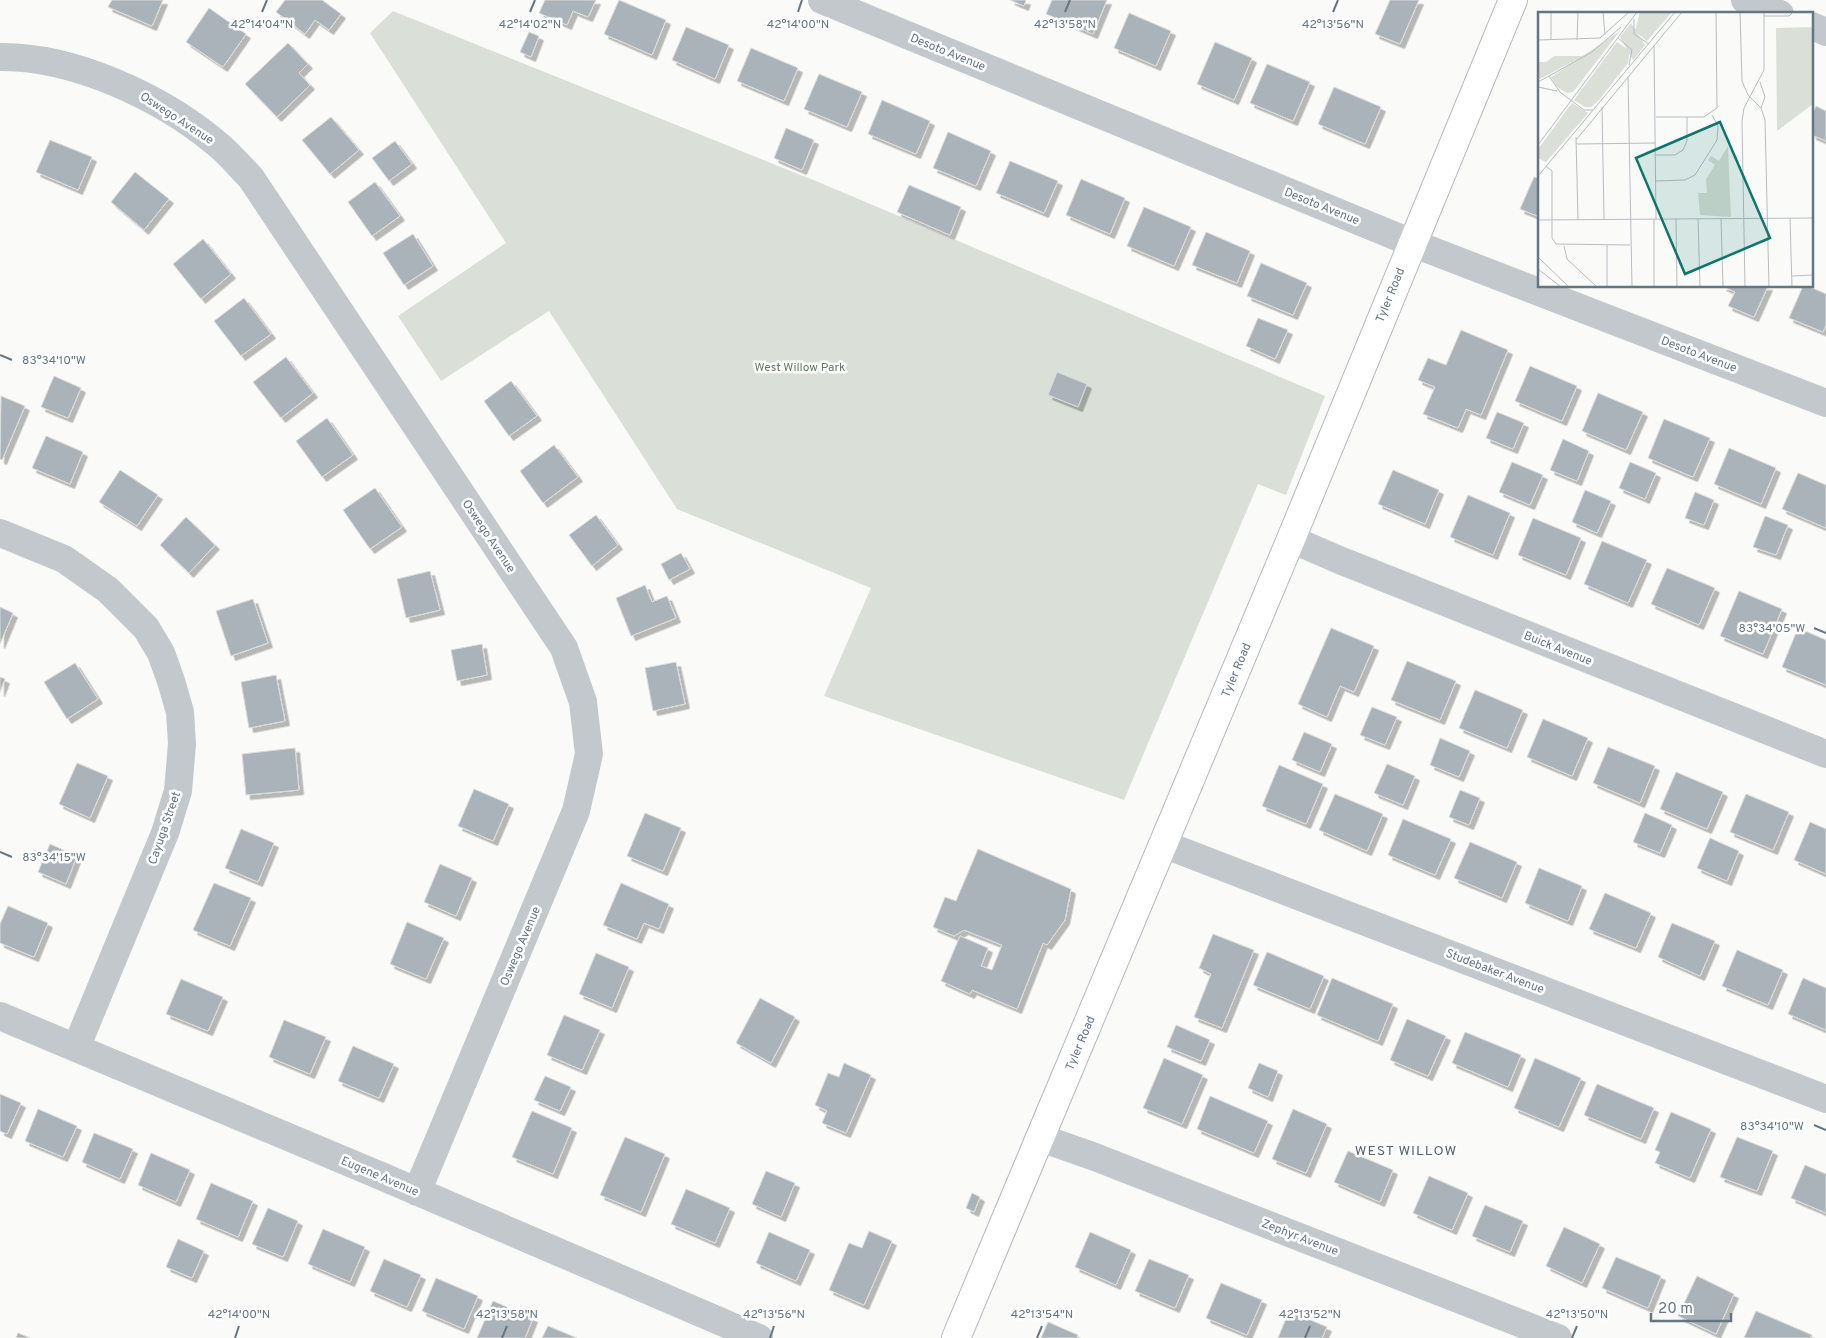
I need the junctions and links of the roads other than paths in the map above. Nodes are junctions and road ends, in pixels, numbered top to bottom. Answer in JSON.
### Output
{"nodes":[{"id":1,"x":822,"y":0,"type":"edge"},
{"id":2,"x":1513,"y":0,"type":"edge"},
{"id":3,"x":1745,"y":0,"type":"edge"},
{"id":4,"x":1775,"y":12,"type":"edge"},
{"id":5,"x":1814,"y":27,"type":"edge"},
{"id":6,"x":1826,"y":32,"type":"edge"},
{"id":7,"x":0,"y":57,"type":"edge"},
{"id":8,"x":1412,"y":243,"type":"junction"},
{"id":9,"x":1826,"y":403,"type":"edge"},
{"id":10,"x":0,"y":532,"type":"edge"},
{"id":11,"x":1291,"y":539,"type":"junction"},
{"id":12,"x":1826,"y":754,"type":"edge"},
{"id":13,"x":1163,"y":844,"type":"junction"},
{"id":14,"x":0,"y":1016,"type":"edge"},
{"id":15,"x":76,"y":1048,"type":"junction"},
{"id":16,"x":1826,"y":1099,"type":"edge"},
{"id":17,"x":1040,"y":1138,"type":"junction"},
{"id":18,"x":417,"y":1192,"type":"junction"},
{"id":19,"x":759,"y":1338,"type":"edge"},
{"id":20,"x":956,"y":1338,"type":"edge"},
{"id":21,"x":1558,"y":1338,"type":"edge"}],
"edges":[{"from":1,"to":8,"type":"street","name":"Desoto Avenue"},
{"from":2,"to":8,"type":"street","name":"Tyler Road"},
{"from":3,"to":4,"type":"street"},
{"from":5,"to":6,"type":"street"},
{"from":7,"to":18,"type":"street","name":"Oswego Avenue"},
{"from":8,"to":9,"type":"street","name":"Desoto Avenue"},
{"from":8,"to":11,"type":"street","name":"Tyler Road"},
{"from":10,"to":15,"type":"street","name":"Cayuga Street"},
{"from":11,"to":12,"type":"street","name":"Buick Avenue"},
{"from":11,"to":13,"type":"street","name":"Tyler Road"},
{"from":13,"to":16,"type":"street","name":"Studebaker Avenue"},
{"from":13,"to":17,"type":"street","name":"Tyler Road"},
{"from":14,"to":15,"type":"street","name":"Eugene Avenue"},
{"from":15,"to":18,"type":"street","name":"Eugene Avenue"},
{"from":17,"to":20,"type":"street","name":"Tyler Road"},
{"from":17,"to":21,"type":"street","name":"Zephyr Avenue"},
{"from":18,"to":19,"type":"street","name":"Eugene Avenue"}]}
